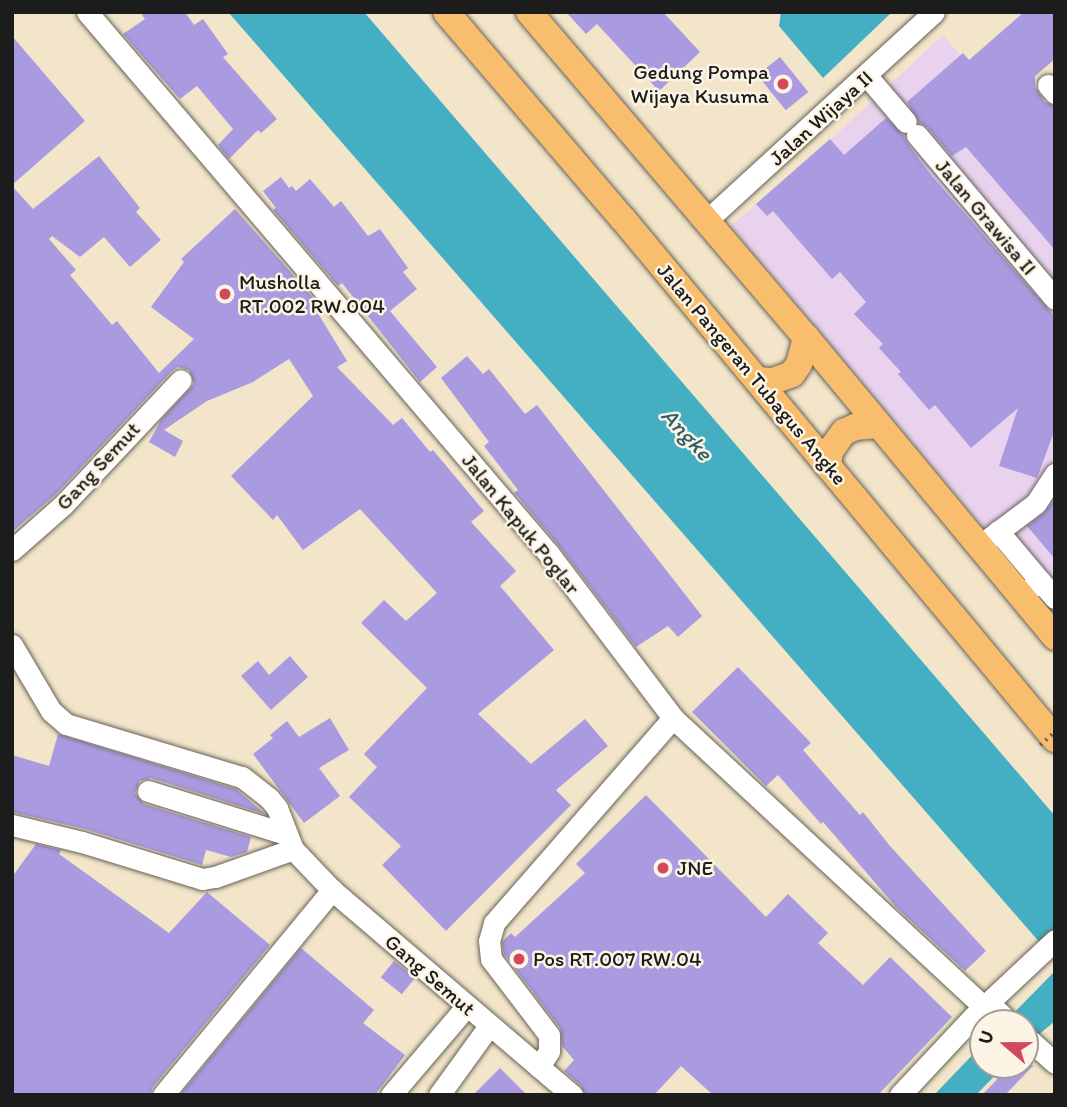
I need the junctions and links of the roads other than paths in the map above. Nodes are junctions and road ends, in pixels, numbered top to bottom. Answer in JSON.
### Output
{"nodes":[{"id":1,"x":87,"y":12,"type":"edge"},
{"id":2,"x":446,"y":12,"type":"edge"},
{"id":3,"x":529,"y":12,"type":"edge"},
{"id":4,"x":934,"y":12,"type":"edge"},
{"id":5,"x":867,"y":76,"type":"junction"},
{"id":6,"x":706,"y":221,"type":"junction"},
{"id":7,"x":1055,"y":299,"type":"edge"},
{"id":8,"x":806,"y":337,"type":"junction"},
{"id":9,"x":181,"y":380,"type":"dead end"},
{"id":10,"x":757,"y":380,"type":"junction"},
{"id":11,"x":878,"y":425,"type":"junction"},
{"id":12,"x":828,"y":466,"type":"junction"},
{"id":13,"x":1055,"y":474,"type":"edge"},
{"id":14,"x":989,"y":539,"type":"junction"},
{"id":15,"x":12,"y":550,"type":"edge"},
{"id":16,"x":1030,"y":589,"type":"junction"},
{"id":17,"x":1055,"y":598,"type":"edge"},
{"id":18,"x":1055,"y":637,"type":"edge"},
{"id":19,"x":12,"y":645,"type":"edge"},
{"id":20,"x":673,"y":718,"type":"junction"},
{"id":21,"x":1047,"y":742,"type":"edge"},
{"id":22,"x":148,"y":791,"type":"dead end"},
{"id":23,"x":12,"y":825,"type":"edge"},
{"id":24,"x":289,"y":841,"type":"junction"},
{"id":25,"x":332,"y":890,"type":"junction"},
{"id":26,"x":1055,"y":940,"type":"edge"},
{"id":27,"x":1055,"y":952,"type":"edge"},
{"id":28,"x":998,"y":1006,"type":"edge"},
{"id":29,"x":466,"y":1007,"type":"junction"},
{"id":30,"x":489,"y":1026,"type":"junction"},
{"id":31,"x":539,"y":1067,"type":"junction"},
{"id":32,"x":163,"y":1095,"type":"edge"},
{"id":33,"x":391,"y":1095,"type":"edge"},
{"id":34,"x":439,"y":1095,"type":"edge"},
{"id":35,"x":572,"y":1095,"type":"edge"},
{"id":36,"x":900,"y":1095,"type":"edge"}],
"edges":[{"from":1,"to":20,"type":"street","name":"Jalan Kapuk Poglar"},
{"from":2,"to":10,"type":"main road","name":"Jalan Pangeran Tubagus Angke"},
{"from":3,"to":6,"type":"main road"},
{"from":4,"to":5,"type":"street","name":"Jalan Wijaya II"},
{"from":5,"to":6,"type":"street","name":"Jalan Wijaya II"},
{"from":5,"to":7,"type":"street","name":"Jalan Grawisa II"},
{"from":6,"to":8,"type":"main road"},
{"from":8,"to":10,"type":"main road"},
{"from":8,"to":11,"type":"main road"},
{"from":9,"to":15,"type":"street","name":"Gang Semut"},
{"from":10,"to":12,"type":"main road","name":"Jalan Pangeran Tubagus Angke"},
{"from":11,"to":12,"type":"main road"},
{"from":11,"to":14,"type":"main road"},
{"from":12,"to":21,"type":"main road","name":"Jalan Pangeran Tubagus Angke"},
{"from":13,"to":14,"type":"street"},
{"from":14,"to":16,"type":"main road"},
{"from":16,"to":17,"type":"street"},
{"from":16,"to":18,"type":"main road"},
{"from":19,"to":24,"type":"street","name":"Gang Semut"},
{"from":20,"to":28,"type":"street","name":"Jalan Kapuk Poglar"},
{"from":20,"to":31,"type":"street"},
{"from":22,"to":24,"type":"street"},
{"from":23,"to":24,"type":"street"},
{"from":24,"to":25,"type":"street","name":"Gang Semut"},
{"from":25,"to":29,"type":"street","name":"Gang Semut"},
{"from":25,"to":32,"type":"street"},
{"from":26,"to":28,"type":"street"},
{"from":27,"to":28,"type":"street"},
{"from":28,"to":36,"type":"street"},
{"from":29,"to":30,"type":"street","name":"Gang Semut"},
{"from":29,"to":33,"type":"street"},
{"from":30,"to":31,"type":"street","name":"Gang Semut"},
{"from":30,"to":34,"type":"street"},
{"from":31,"to":35,"type":"street","name":"Gang Semut"}]}
